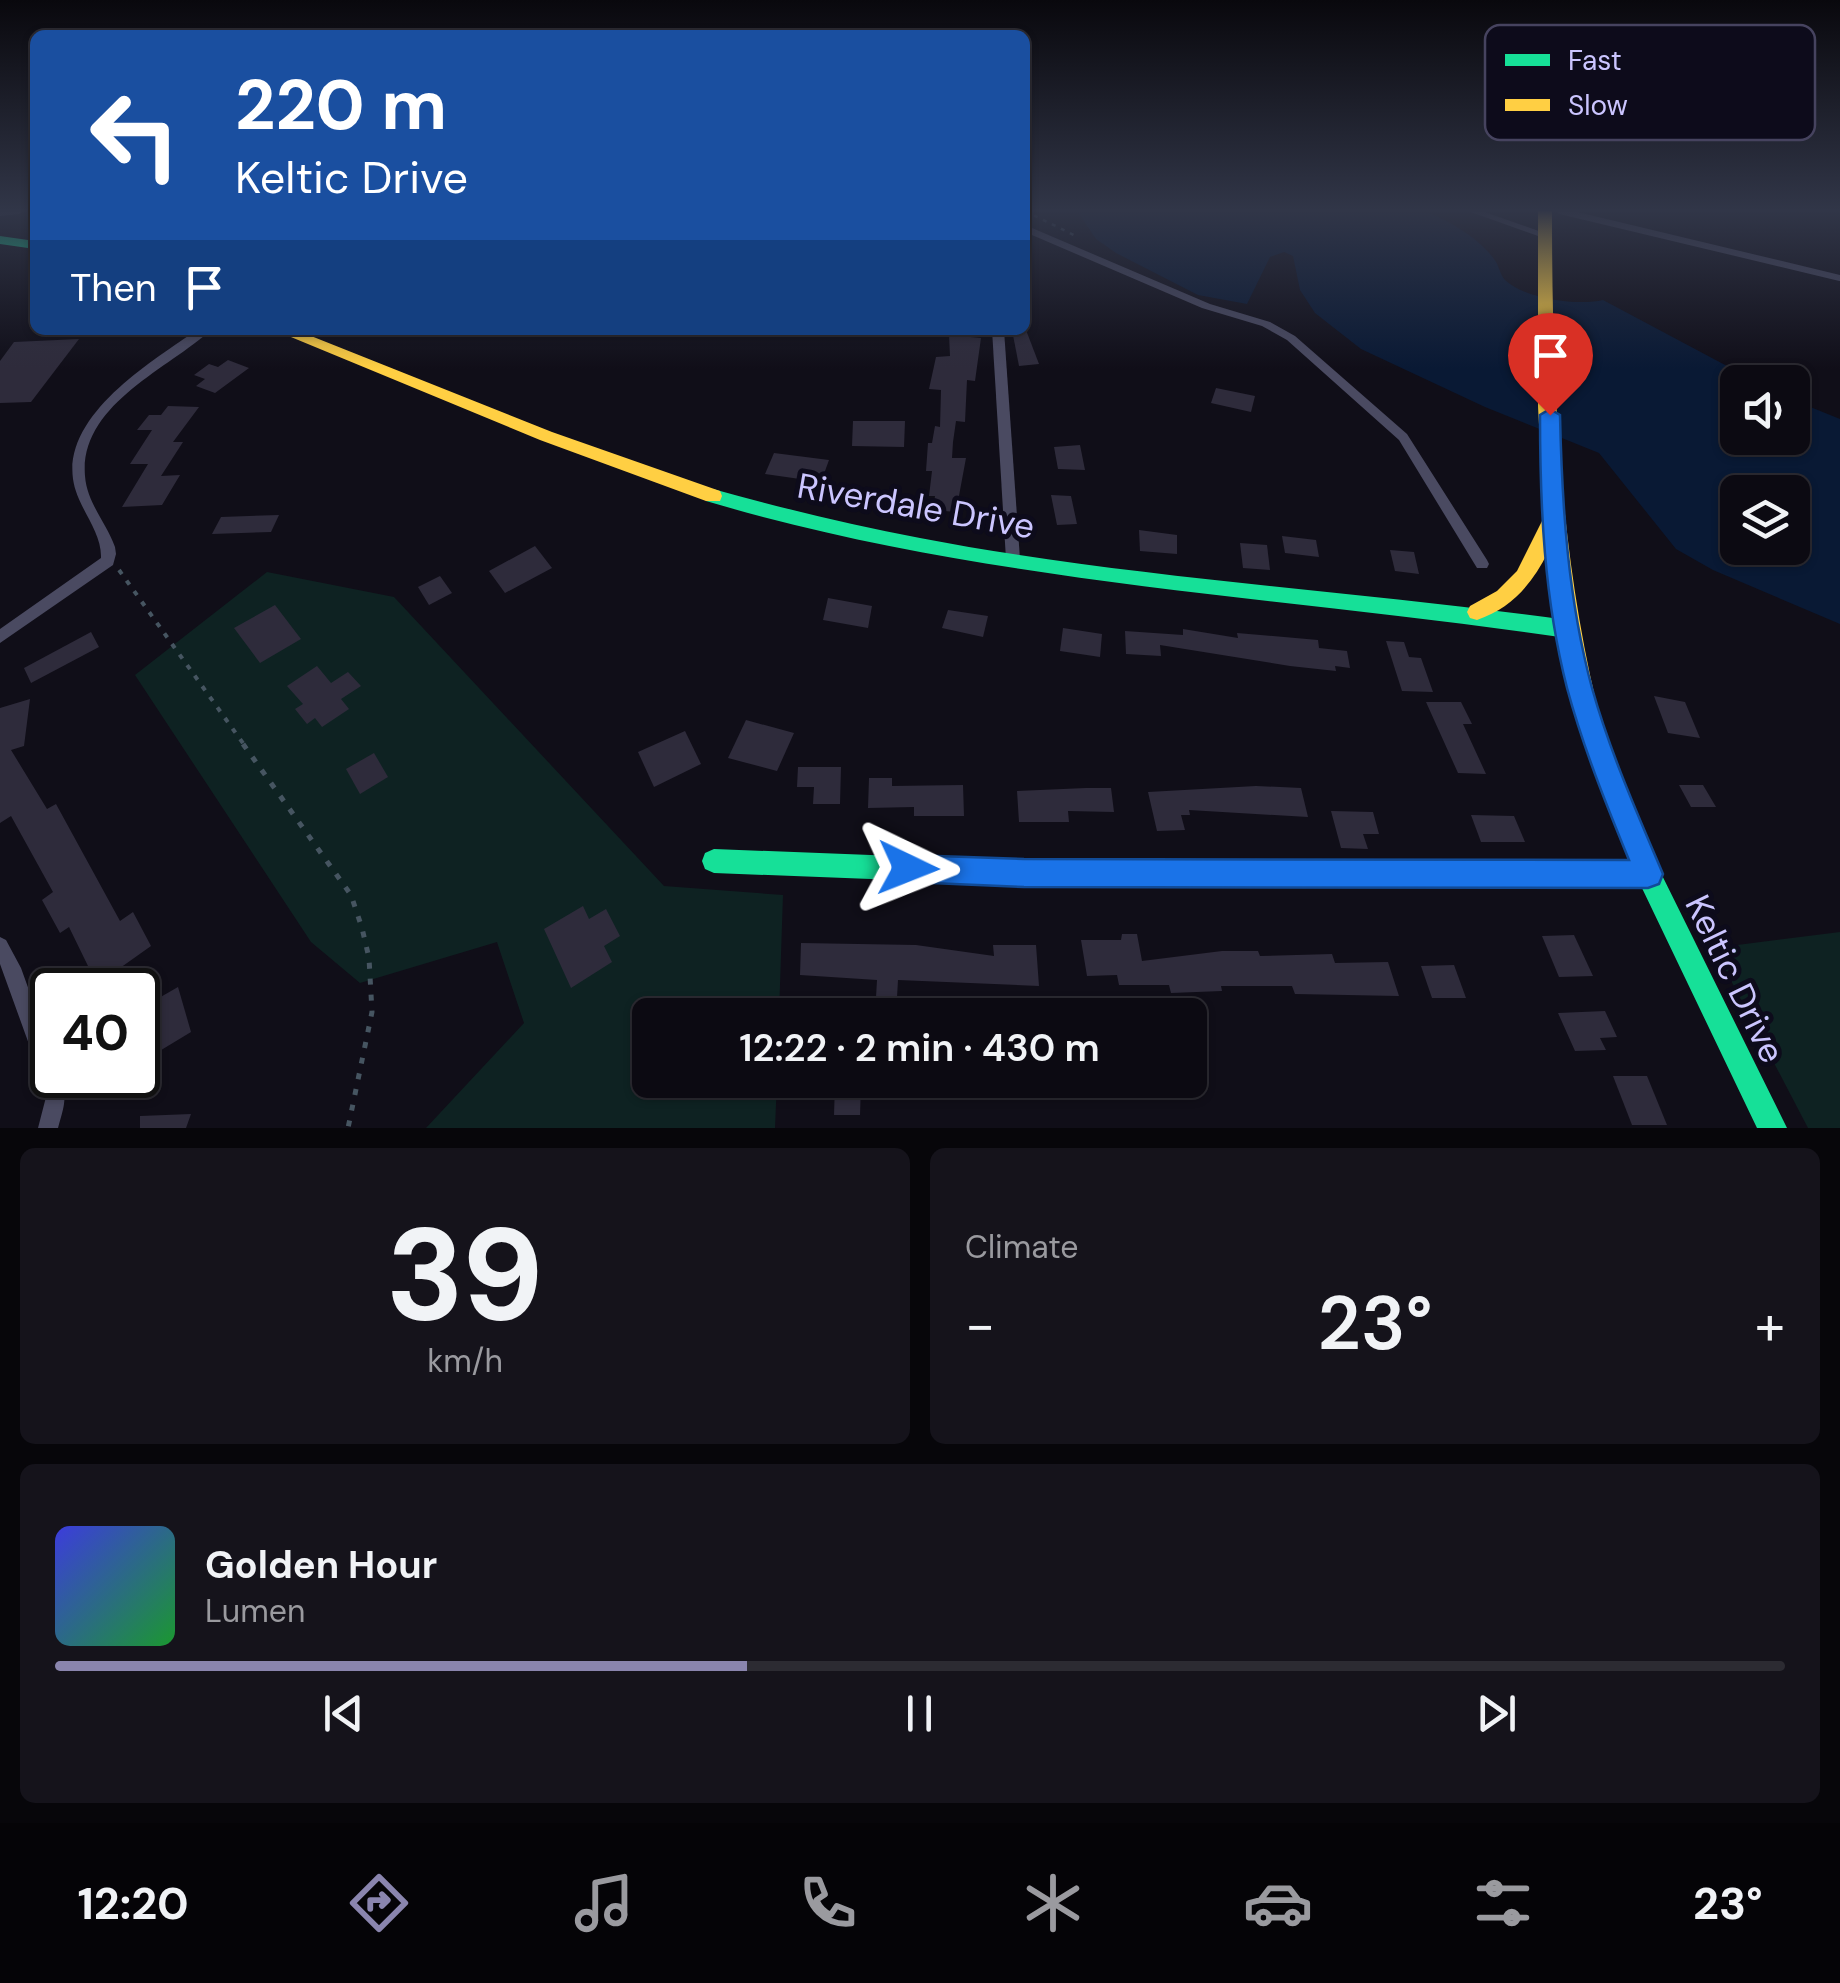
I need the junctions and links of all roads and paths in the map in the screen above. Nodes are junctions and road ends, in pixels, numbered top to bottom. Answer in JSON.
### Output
{"nodes":[{"id":1,"x":1107,"y":264,"type":"edge"},
{"id":2,"x":1546,"y":264,"type":"edge"},
{"id":3,"x":1780,"y":264,"type":"edge"},
{"id":4,"x":1840,"y":278,"type":"edge"},
{"id":5,"x":198,"y":335,"type":"edge"},
{"id":6,"x":295,"y":335,"type":"edge"},
{"id":7,"x":998,"y":335,"type":"edge"},
{"id":8,"x":1551,"y":516,"type":"junction"},
{"id":9,"x":1013,"y":558,"type":"junction"},
{"id":10,"x":1482,"y":564,"type":"dead end"},
{"id":11,"x":105,"y":565,"type":"junction"},
{"id":12,"x":1472,"y":614,"type":"junction"},
{"id":13,"x":1567,"y":629,"type":"junction"},
{"id":14,"x":0,"y":638,"type":"edge"},
{"id":15,"x":714,"y":861,"type":"dead end"},
{"id":16,"x":1648,"y":874,"type":"junction"},
{"id":17,"x":0,"y":946,"type":"edge"},
{"id":18,"x":48,"y":1128,"type":"edge"},
{"id":19,"x":348,"y":1128,"type":"edge"},
{"id":20,"x":1772,"y":1128,"type":"edge"}],
"edges":[{"from":1,"to":10,"type":"street"},
{"from":2,"to":8,"type":"main road","name":"Keltic Drive"},
{"from":3,"to":4,"type":"lane"},
{"from":5,"to":11,"type":"street"},
{"from":6,"to":9,"type":"main road","name":"Riverdale Drive"},
{"from":7,"to":9,"type":"street"},
{"from":8,"to":12,"type":"main road"},
{"from":8,"to":13,"type":"main road","name":"Keltic Drive"},
{"from":9,"to":12,"type":"main road","name":"Riverdale Drive"},
{"from":11,"to":14,"type":"street"},
{"from":11,"to":19,"type":"path"},
{"from":12,"to":13,"type":"main road","name":"Riverdale Drive"},
{"from":13,"to":16,"type":"main road","name":"Keltic Drive"},
{"from":15,"to":16,"type":"main road"},
{"from":16,"to":20,"type":"main road","name":"Keltic Drive"},
{"from":17,"to":18,"type":"street"}]}
